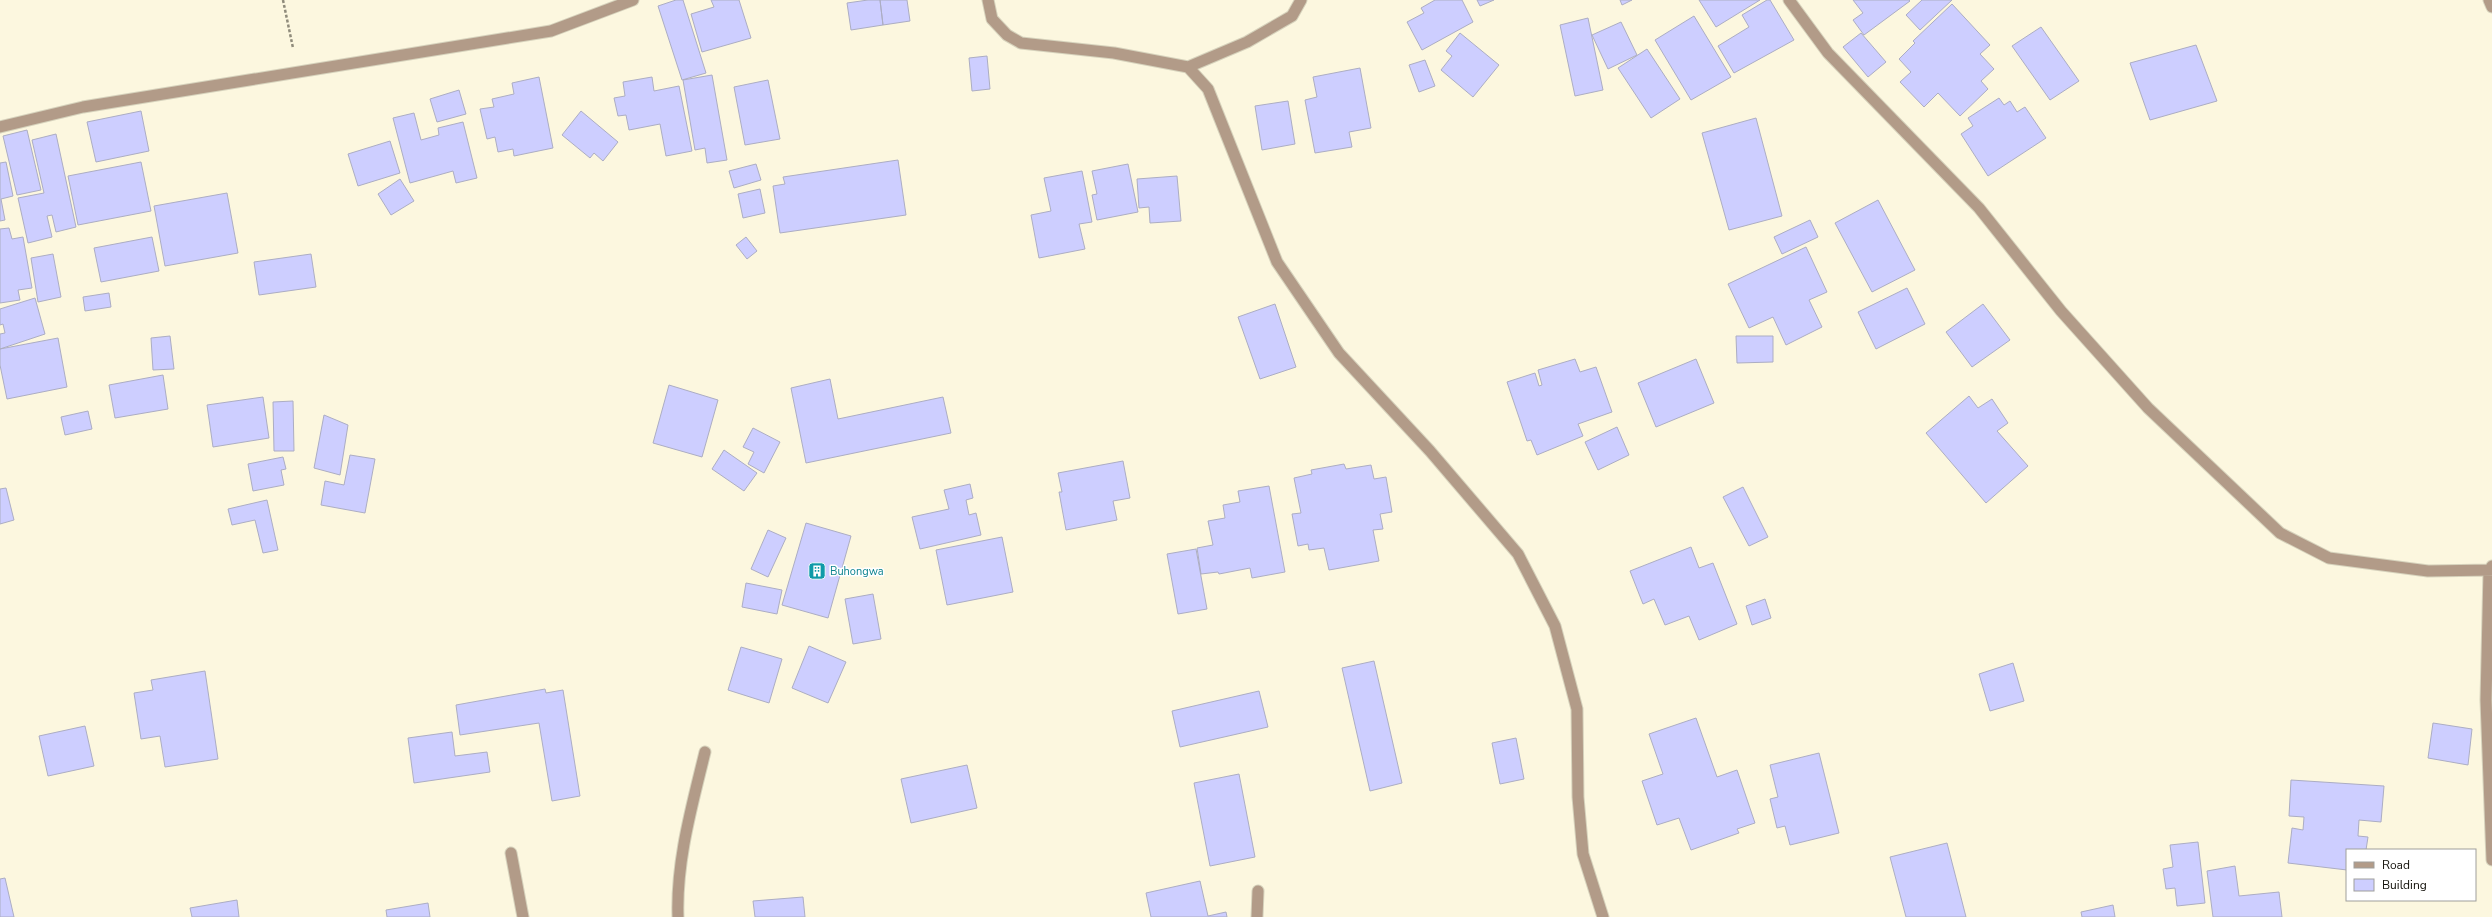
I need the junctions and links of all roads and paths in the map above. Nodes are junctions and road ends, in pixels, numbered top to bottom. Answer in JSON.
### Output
{"nodes":[{"id":1,"x":283,"y":0,"type":"edge"},
{"id":2,"x":633,"y":0,"type":"edge"},
{"id":3,"x":988,"y":0,"type":"edge"},
{"id":4,"x":1301,"y":0,"type":"edge"},
{"id":5,"x":1790,"y":0,"type":"edge"},
{"id":6,"x":2489,"y":0,"type":"edge"},
{"id":7,"x":2492,"y":6,"type":"edge"},
{"id":8,"x":1188,"y":67,"type":"junction"},
{"id":9,"x":297,"y":72,"type":"junction"},
{"id":10,"x":0,"y":127,"type":"edge"},
{"id":11,"x":2491,"y":569,"type":"edge"},
{"id":12,"x":705,"y":752,"type":"dead end"},
{"id":13,"x":511,"y":853,"type":"dead end"},
{"id":14,"x":2492,"y":860,"type":"edge"},
{"id":15,"x":1258,"y":890,"type":"dead end"},
{"id":16,"x":523,"y":917,"type":"edge"},
{"id":17,"x":678,"y":917,"type":"edge"},
{"id":18,"x":1257,"y":917,"type":"edge"},
{"id":19,"x":1602,"y":917,"type":"edge"}],
"edges":[{"from":1,"to":9,"type":"path"},
{"from":2,"to":9,"type":"street"},
{"from":3,"to":8,"type":"street"},
{"from":4,"to":8,"type":"street"},
{"from":5,"to":11,"type":"street"},
{"from":6,"to":7,"type":"street"},
{"from":8,"to":19,"type":"street"},
{"from":9,"to":10,"type":"street"},
{"from":11,"to":14,"type":"street"},
{"from":12,"to":17,"type":"street"},
{"from":13,"to":16,"type":"street"},
{"from":15,"to":18,"type":"street"}]}
